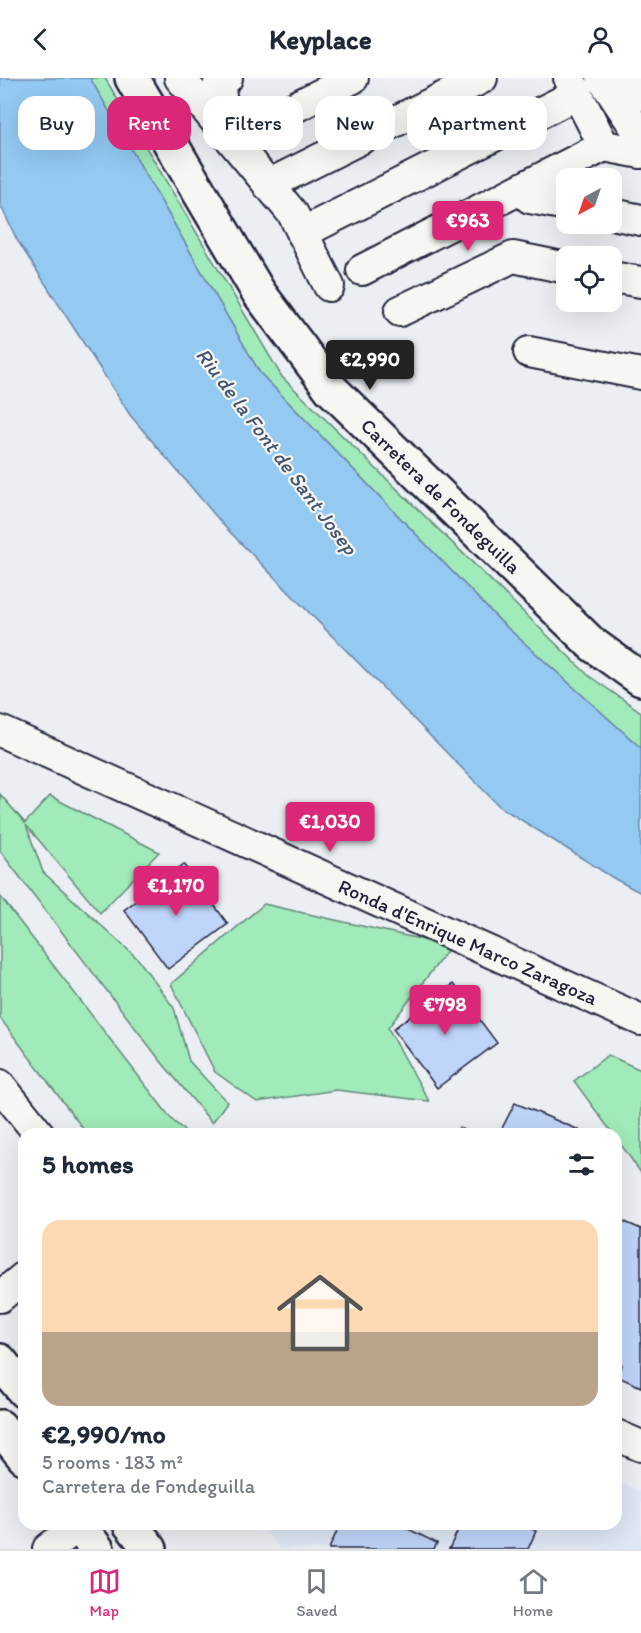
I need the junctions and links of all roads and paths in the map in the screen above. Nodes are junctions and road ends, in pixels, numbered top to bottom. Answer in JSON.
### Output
{"nodes":[{"id":1,"x":132,"y":78,"type":"edge"},
{"id":2,"x":180,"y":78,"type":"edge"},
{"id":3,"x":226,"y":78,"type":"edge"},
{"id":4,"x":353,"y":78,"type":"edge"},
{"id":5,"x":482,"y":78,"type":"edge"},
{"id":6,"x":602,"y":78,"type":"edge"},
{"id":7,"x":573,"y":86,"type":"edge"},
{"id":8,"x":221,"y":96,"type":"edge"},
{"id":9,"x":303,"y":98,"type":"edge"},
{"id":10,"x":203,"y":105,"type":"edge"},
{"id":11,"x":641,"y":136,"type":"edge"},
{"id":12,"x":604,"y":146,"type":"junction"},
{"id":13,"x":240,"y":150,"type":"edge"},
{"id":14,"x":641,"y":153,"type":"edge"},
{"id":15,"x":268,"y":185,"type":"junction"},
{"id":16,"x":524,"y":187,"type":"junction"},
{"id":17,"x":556,"y":203,"type":"edge"},
{"id":18,"x":622,"y":216,"type":"edge"},
{"id":19,"x":641,"y":220,"type":"edge"},
{"id":20,"x":302,"y":233,"type":"junction"},
{"id":21,"x":556,"y":266,"type":"edge"},
{"id":22,"x":362,"y":270,"type":"dead end"},
{"id":23,"x":622,"y":279,"type":"edge"},
{"id":24,"x":641,"y":282,"type":"edge"},
{"id":25,"x":329,"y":286,"type":"dead end"},
{"id":26,"x":400,"y":311,"type":"dead end"},
{"id":27,"x":529,"y":352,"type":"dead end"},
{"id":28,"x":641,"y":374,"type":"edge"},
{"id":29,"x":641,"y":679,"type":"edge"},
{"id":30,"x":0,"y":730,"type":"edge"},
{"id":31,"x":641,"y":1020,"type":"edge"},
{"id":32,"x":0,"y":1085,"type":"edge"},
{"id":33,"x":34,"y":1128,"type":"edge"},
{"id":34,"x":18,"y":1282,"type":"edge"},
{"id":35,"x":0,"y":1297,"type":"edge"},
{"id":36,"x":0,"y":1361,"type":"edge"},
{"id":37,"x":18,"y":1384,"type":"edge"},
{"id":38,"x":0,"y":1427,"type":"edge"},
{"id":39,"x":622,"y":1438,"type":"edge"},
{"id":40,"x":641,"y":1446,"type":"edge"},
{"id":41,"x":18,"y":1450,"type":"edge"},
{"id":42,"x":135,"y":1530,"type":"edge"},
{"id":43,"x":83,"y":1531,"type":"edge"},
{"id":44,"x":48,"y":1549,"type":"edge"},
{"id":45,"x":150,"y":1549,"type":"edge"}],
"edges":[{"from":1,"to":29,"type":"main road","name":"Carretera de Fondeguilla"},
{"from":2,"to":10,"type":"street"},
{"from":3,"to":8,"type":"street"},
{"from":4,"to":9,"type":"street"},
{"from":5,"to":15,"type":"street"},
{"from":6,"to":11,"type":"street"},
{"from":7,"to":12,"type":"street"},
{"from":7,"to":20,"type":"street"},
{"from":12,"to":14,"type":"street"},
{"from":12,"to":16,"type":"street"},
{"from":13,"to":15,"type":"street"},
{"from":15,"to":20,"type":"street"},
{"from":16,"to":17,"type":"street"},
{"from":16,"to":22,"type":"street"},
{"from":18,"to":19,"type":"street"},
{"from":20,"to":25,"type":"street"},
{"from":21,"to":26,"type":"street"},
{"from":23,"to":24,"type":"street"},
{"from":27,"to":28,"type":"street"},
{"from":30,"to":31,"type":"street","name":"Ronda d'Enrique Marco Zaragoza"},
{"from":32,"to":33,"type":"street"},
{"from":34,"to":35,"type":"street"},
{"from":36,"to":37,"type":"main road"},
{"from":38,"to":41,"type":"main road"},
{"from":39,"to":40,"type":"street"},
{"from":42,"to":45,"type":"main road"},
{"from":43,"to":44,"type":"street"}]}
